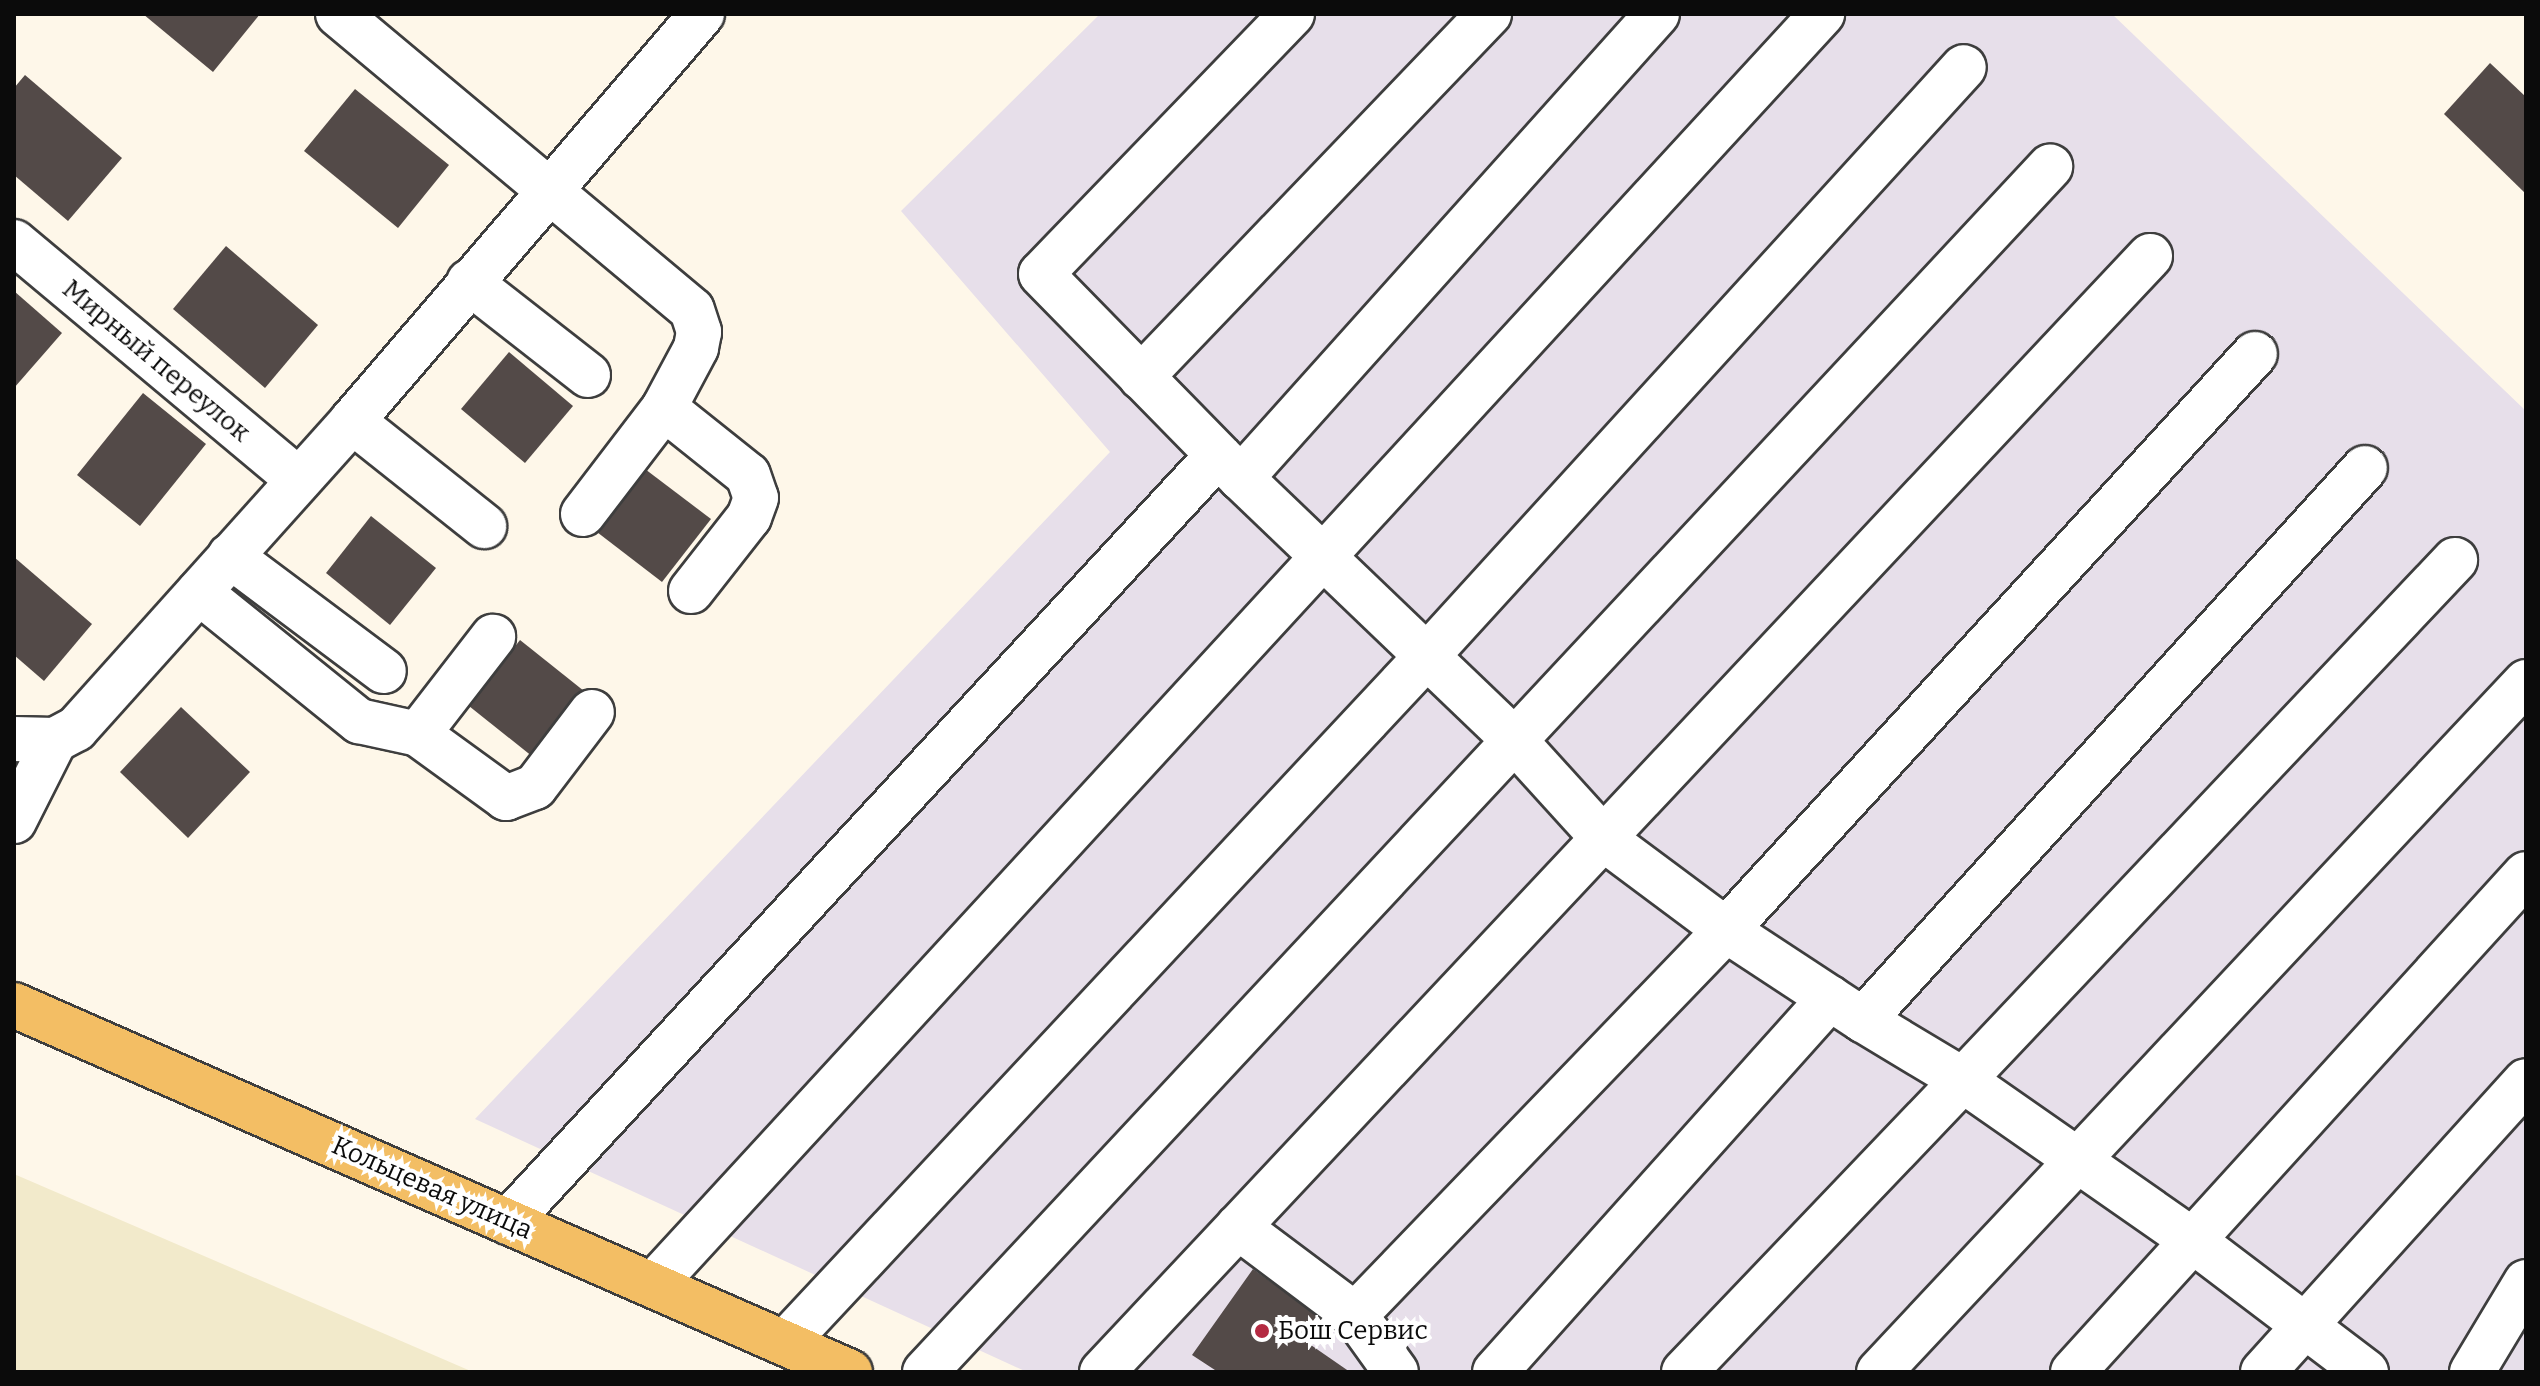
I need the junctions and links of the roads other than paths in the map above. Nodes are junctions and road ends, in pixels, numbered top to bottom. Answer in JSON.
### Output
{"nodes":[{"id":1,"x":338,"y":14,"type":"edge"},
{"id":2,"x":702,"y":14,"type":"edge"},
{"id":3,"x":1292,"y":14,"type":"edge"},
{"id":4,"x":1489,"y":14,"type":"edge"},
{"id":5,"x":1657,"y":14,"type":"edge"},
{"id":6,"x":1822,"y":14,"type":"edge"},
{"id":7,"x":1964,"y":67,"type":"dead end"},
{"id":8,"x":2050,"y":167,"type":"dead end"},
{"id":9,"x":549,"y":190,"type":"junction"},
{"id":10,"x":14,"y":242,"type":"edge"},
{"id":11,"x":2150,"y":256,"type":"dead end"},
{"id":12,"x":469,"y":282,"type":"junction"},
{"id":13,"x":2255,"y":354,"type":"dead end"},
{"id":14,"x":588,"y":375,"type":"dead end"},
{"id":15,"x":1141,"y":377,"type":"junction"},
{"id":16,"x":664,"y":408,"type":"junction"},
{"id":17,"x":352,"y":421,"type":"junction"},
{"id":18,"x":1230,"y":467,"type":"junction"},
{"id":19,"x":2365,"y":468,"type":"dead end"},
{"id":20,"x":299,"y":480,"type":"junction"},
{"id":21,"x":583,"y":514,"type":"dead end"},
{"id":22,"x":484,"y":526,"type":"dead end"},
{"id":23,"x":230,"y":556,"type":"junction"},
{"id":24,"x":1323,"y":557,"type":"junction"},
{"id":25,"x":2455,"y":560,"type":"dead end"},
{"id":26,"x":691,"y":591,"type":"dead end"},
{"id":27,"x":199,"y":592,"type":"junction"},
{"id":28,"x":493,"y":637,"type":"dead end"},
{"id":29,"x":1426,"y":657,"type":"junction"},
{"id":30,"x":384,"y":671,"type":"dead end"},
{"id":31,"x":2526,"y":682,"type":"edge"},
{"id":32,"x":592,"y":712,"type":"dead end"},
{"id":33,"x":418,"y":734,"type":"junction"},
{"id":34,"x":34,"y":740,"type":"edge"},
{"id":35,"x":1515,"y":741,"type":"junction"},
{"id":36,"x":14,"y":821,"type":"edge"},
{"id":37,"x":1604,"y":839,"type":"junction"},
{"id":38,"x":2526,"y":874,"type":"edge"},
{"id":39,"x":1726,"y":930,"type":"junction"},
{"id":40,"x":14,"y":1005,"type":"edge"},
{"id":41,"x":1846,"y":1009,"type":"junction"},
{"id":42,"x":1963,"y":1080,"type":"junction"},
{"id":43,"x":2526,"y":1081,"type":"edge"},
{"id":44,"x":2080,"y":1160,"type":"junction"},
{"id":45,"x":508,"y":1222,"type":"junction"},
{"id":46,"x":1238,"y":1227,"type":"junction"},
{"id":47,"x":2192,"y":1240,"type":"junction"},
{"id":48,"x":2526,"y":1282,"type":"edge"},
{"id":49,"x":653,"y":1285,"type":"junction"},
{"id":50,"x":1355,"y":1315,"type":"junction"},
{"id":51,"x":2305,"y":1325,"type":"junction"},
{"id":52,"x":785,"y":1343,"type":"junction"},
{"id":53,"x":850,"y":1372,"type":"edge"},
{"id":54,"x":925,"y":1372,"type":"edge"},
{"id":55,"x":1102,"y":1372,"type":"edge"},
{"id":56,"x":1396,"y":1372,"type":"edge"},
{"id":57,"x":1495,"y":1372,"type":"edge"},
{"id":58,"x":1684,"y":1372,"type":"edge"},
{"id":59,"x":1879,"y":1372,"type":"edge"},
{"id":60,"x":2073,"y":1372,"type":"edge"},
{"id":61,"x":2263,"y":1372,"type":"edge"},
{"id":62,"x":2366,"y":1372,"type":"edge"},
{"id":63,"x":2472,"y":1372,"type":"edge"}],
"edges":[{"from":1,"to":9,"type":"street"},
{"from":2,"to":9,"type":"street"},
{"from":3,"to":15,"type":"street"},
{"from":4,"to":15,"type":"street"},
{"from":5,"to":18,"type":"street"},
{"from":6,"to":24,"type":"street"},
{"from":7,"to":29,"type":"street"},
{"from":8,"to":35,"type":"street"},
{"from":9,"to":12,"type":"street"},
{"from":9,"to":16,"type":"street"},
{"from":10,"to":20,"type":"street","name":"Мирный переулок"},
{"from":11,"to":37,"type":"street"},
{"from":12,"to":14,"type":"street"},
{"from":12,"to":17,"type":"street"},
{"from":13,"to":39,"type":"street"},
{"from":15,"to":18,"type":"street"},
{"from":16,"to":21,"type":"street"},
{"from":16,"to":26,"type":"street"},
{"from":17,"to":20,"type":"street"},
{"from":17,"to":22,"type":"street"},
{"from":18,"to":24,"type":"street"},
{"from":18,"to":45,"type":"street"},
{"from":19,"to":41,"type":"street"},
{"from":20,"to":23,"type":"street"},
{"from":23,"to":27,"type":"street"},
{"from":23,"to":30,"type":"street"},
{"from":24,"to":29,"type":"street"},
{"from":24,"to":49,"type":"street"},
{"from":25,"to":42,"type":"street"},
{"from":27,"to":33,"type":"street"},
{"from":27,"to":34,"type":"street"},
{"from":28,"to":33,"type":"street"},
{"from":29,"to":35,"type":"street"},
{"from":29,"to":52,"type":"street"},
{"from":31,"to":44,"type":"street"},
{"from":32,"to":33,"type":"street"},
{"from":34,"to":36,"type":"street"},
{"from":35,"to":37,"type":"street"},
{"from":35,"to":54,"type":"street"},
{"from":37,"to":39,"type":"street"},
{"from":37,"to":46,"type":"street"},
{"from":38,"to":47,"type":"street"},
{"from":39,"to":41,"type":"street"},
{"from":39,"to":50,"type":"street"},
{"from":40,"to":45,"type":"main road","name":"Кольцевая улица"},
{"from":41,"to":42,"type":"street"},
{"from":41,"to":57,"type":"street"},
{"from":42,"to":44,"type":"street"},
{"from":42,"to":58,"type":"street"},
{"from":43,"to":51,"type":"street"},
{"from":44,"to":47,"type":"street"},
{"from":44,"to":59,"type":"street"},
{"from":45,"to":49,"type":"main road","name":"Кольцевая улица"},
{"from":46,"to":50,"type":"street"},
{"from":46,"to":55,"type":"street"},
{"from":47,"to":51,"type":"street"},
{"from":47,"to":60,"type":"street"},
{"from":48,"to":63,"type":"street"},
{"from":49,"to":52,"type":"main road","name":"Кольцевая улица"},
{"from":50,"to":56,"type":"street"},
{"from":51,"to":61,"type":"street"},
{"from":51,"to":62,"type":"street"},
{"from":52,"to":53,"type":"main road","name":"Кольцевая улица"}]}
